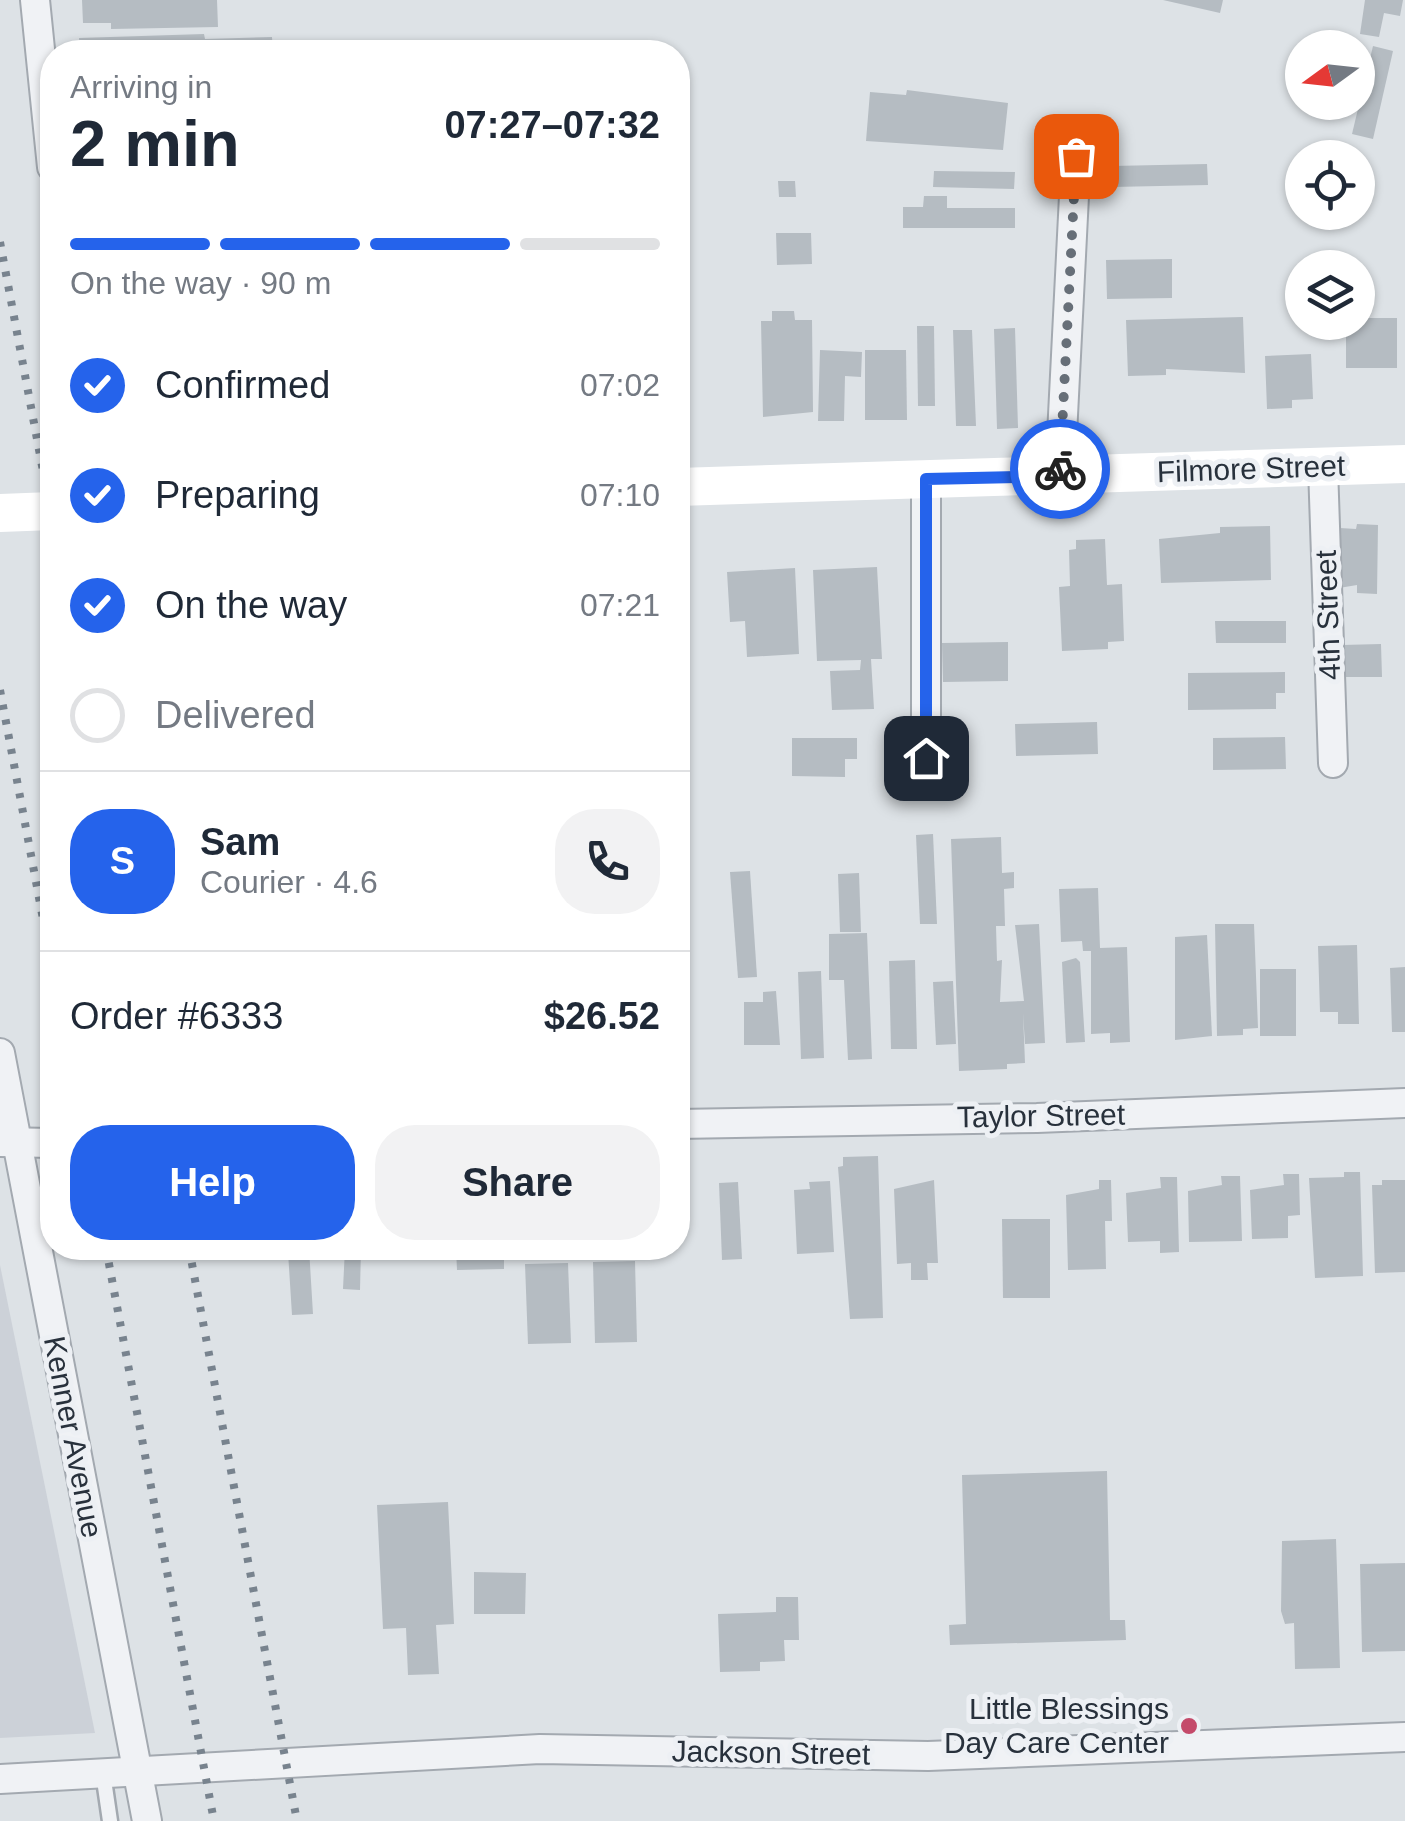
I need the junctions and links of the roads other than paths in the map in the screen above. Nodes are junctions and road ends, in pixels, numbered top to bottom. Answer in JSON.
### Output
{"nodes":[{"id":1,"x":35,"y":0,"type":"edge"},
{"id":2,"x":40,"y":49,"type":"edge"},
{"id":3,"x":1076,"y":156,"type":"dead end"},
{"id":4,"x":1405,"y":464,"type":"edge"},
{"id":5,"x":1324,"y":467,"type":"junction"},
{"id":6,"x":1060,"y":476,"type":"junction"},
{"id":7,"x":926,"y":479,"type":"junction"},
{"id":8,"x":690,"y":486,"type":"edge"},
{"id":9,"x":40,"y":511,"type":"edge"},
{"id":10,"x":0,"y":513,"type":"edge"},
{"id":11,"x":926,"y":758,"type":"dead end"},
{"id":12,"x":1333,"y":763,"type":"dead end"},
{"id":13,"x":0,"y":1053,"type":"edge"},
{"id":14,"x":1405,"y":1103,"type":"edge"},
{"id":15,"x":690,"y":1124,"type":"edge"},
{"id":16,"x":8,"y":1142,"type":"edge"},
{"id":17,"x":40,"y":1143,"type":"edge"},
{"id":18,"x":1405,"y":1737,"type":"edge"},
{"id":19,"x":136,"y":1771,"type":"junction"},
{"id":20,"x":103,"y":1773,"type":"junction"},
{"id":21,"x":0,"y":1779,"type":"edge"},
{"id":22,"x":110,"y":1821,"type":"edge"},
{"id":23,"x":147,"y":1821,"type":"edge"}],
"edges":[{"from":1,"to":2,"type":"street"},
{"from":3,"to":6,"type":"street"},
{"from":4,"to":5,"type":"street","name":"Filmore Street"},
{"from":5,"to":6,"type":"street","name":"Filmore Street"},
{"from":5,"to":12,"type":"street","name":"4th Street"},
{"from":6,"to":7,"type":"street","name":"Filmore Street"},
{"from":7,"to":8,"type":"street","name":"Filmore Street"},
{"from":7,"to":11,"type":"street"},
{"from":9,"to":10,"type":"street"},
{"from":13,"to":16,"type":"street","name":"Kenner Avenue"},
{"from":14,"to":15,"type":"street","name":"Taylor Street"},
{"from":16,"to":17,"type":"street"},
{"from":16,"to":19,"type":"street","name":"Kenner Avenue"},
{"from":18,"to":19,"type":"street","name":"Jackson Street"},
{"from":19,"to":20,"type":"street","name":"Jackson Street"},
{"from":19,"to":23,"type":"street","name":"Kenner Avenue"},
{"from":20,"to":21,"type":"street","name":"Jackson Street"},
{"from":20,"to":22,"type":"lane"}]}
